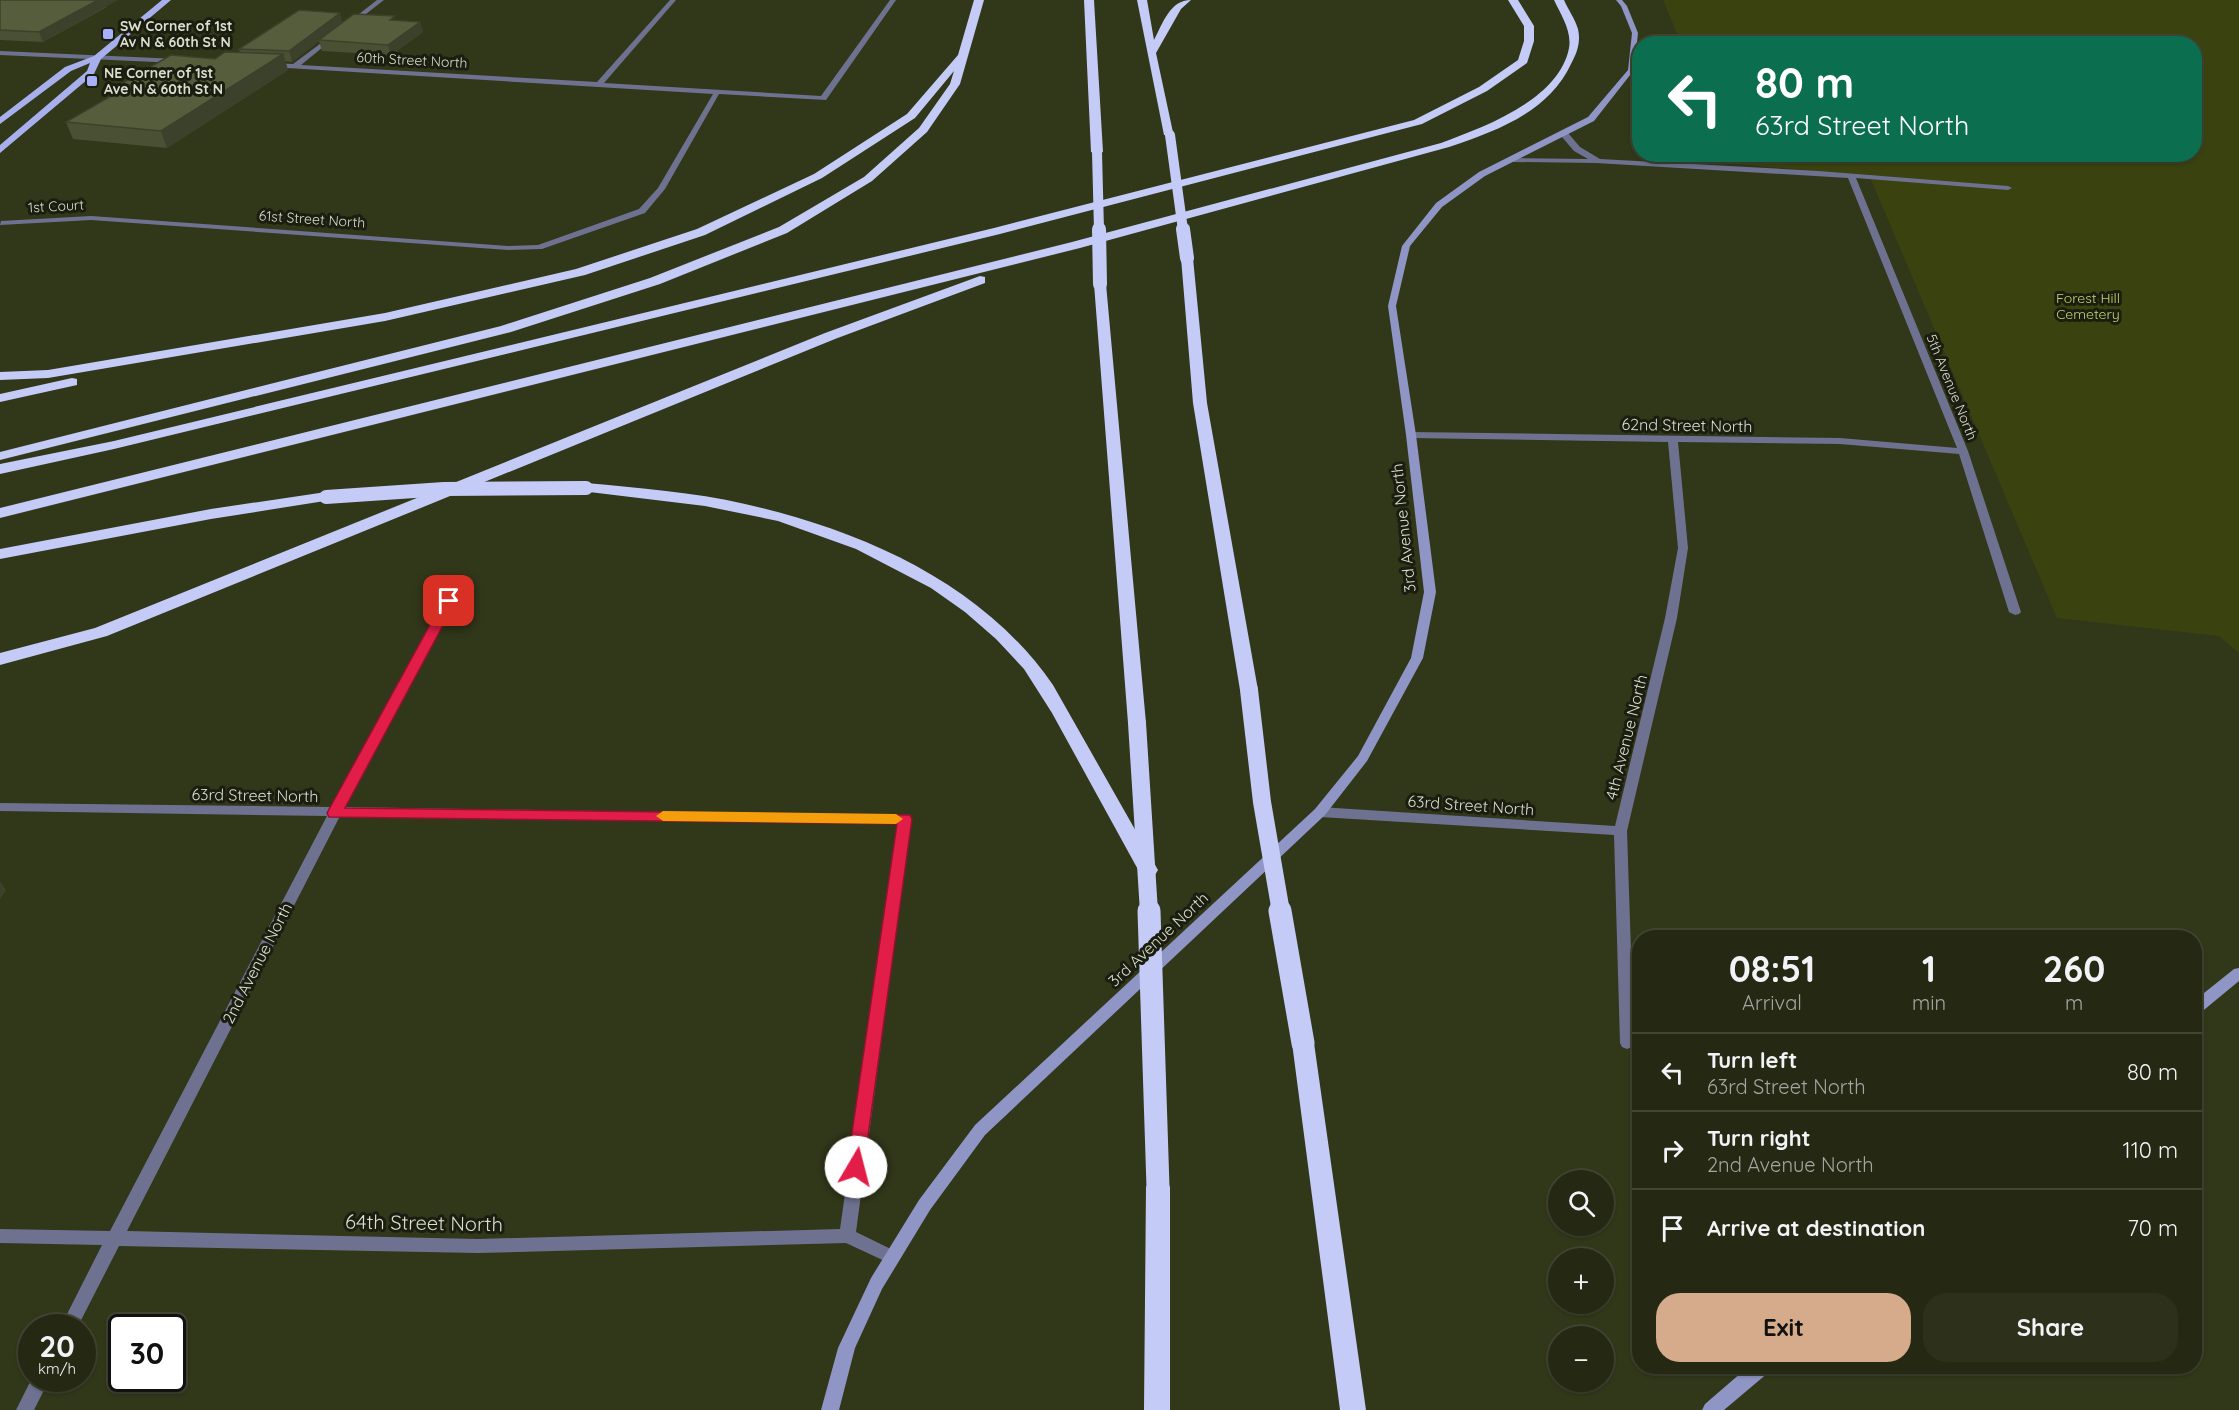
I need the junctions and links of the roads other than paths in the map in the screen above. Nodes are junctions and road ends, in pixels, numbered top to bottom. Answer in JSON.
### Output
{"nodes":[{"id":1,"x":167,"y":0,"type":"edge"},
{"id":2,"x":381,"y":0,"type":"edge"},
{"id":3,"x":673,"y":0,"type":"edge"},
{"id":4,"x":893,"y":0,"type":"edge"},
{"id":5,"x":979,"y":0,"type":"edge"},
{"id":6,"x":1089,"y":0,"type":"edge"},
{"id":7,"x":1142,"y":0,"type":"edge"},
{"id":8,"x":1186,"y":0,"type":"edge"},
{"id":9,"x":1514,"y":0,"type":"edge"},
{"id":10,"x":1559,"y":0,"type":"edge"},
{"id":11,"x":1619,"y":0,"type":"edge"},
{"id":12,"x":1635,"y":36,"type":"edge"},
{"id":13,"x":0,"y":52,"type":"edge"},
{"id":14,"x":964,"y":52,"type":"junction"},
{"id":15,"x":1151,"y":53,"type":"junction"},
{"id":16,"x":1632,"y":55,"type":"edge"},
{"id":17,"x":97,"y":57,"type":"junction"},
{"id":18,"x":189,"y":61,"type":"edge"},
{"id":19,"x":260,"y":64,"type":"edge"},
{"id":20,"x":295,"y":66,"type":"junction"},
{"id":21,"x":598,"y":85,"type":"junction"},
{"id":22,"x":717,"y":92,"type":"junction"},
{"id":23,"x":0,"y":121,"type":"edge"},
{"id":24,"x":1565,"y":135,"type":"junction"},
{"id":25,"x":0,"y":150,"type":"edge"},
{"id":26,"x":1514,"y":160,"type":"junction"},
{"id":27,"x":1598,"y":161,"type":"junction"},
{"id":28,"x":1852,"y":177,"type":"junction"},
{"id":29,"x":2008,"y":188,"type":"dead end"},
{"id":30,"x":113,"y":219,"type":"joint"},
{"id":31,"x":1,"y":223,"type":"edge"},
{"id":32,"x":1076,"y":245,"type":"junction"},
{"id":33,"x":169,"y":354,"type":"junction"},
{"id":34,"x":0,"y":376,"type":"edge"},
{"id":35,"x":0,"y":398,"type":"edge"},
{"id":36,"x":1411,"y":435,"type":"junction"},
{"id":37,"x":1673,"y":440,"type":"junction"},
{"id":38,"x":1963,"y":451,"type":"junction"},
{"id":39,"x":0,"y":456,"type":"edge"},
{"id":40,"x":0,"y":469,"type":"edge"},
{"id":41,"x":0,"y":513,"type":"edge"},
{"id":42,"x":0,"y":554,"type":"edge"},
{"id":43,"x":449,"y":601,"type":"dead end"},
{"id":44,"x":2015,"y":612,"type":"dead end"},
{"id":45,"x":0,"y":659,"type":"edge"},
{"id":46,"x":0,"y":807,"type":"edge"},
{"id":47,"x":1320,"y":812,"type":"junction"},
{"id":48,"x":334,"y":813,"type":"junction"},
{"id":49,"x":1620,"y":831,"type":"junction"},
{"id":50,"x":1148,"y":871,"type":"junction"},
{"id":51,"x":2239,"y":973,"type":"edge"},
{"id":52,"x":2202,"y":1003,"type":"edge"},
{"id":53,"x":1627,"y":1043,"type":"dead end"},
{"id":54,"x":0,"y":1236,"type":"edge"},
{"id":55,"x":847,"y":1236,"type":"junction"},
{"id":56,"x":114,"y":1237,"type":"junction"},
{"id":57,"x":891,"y":1257,"type":"junction"},
{"id":58,"x":75,"y":1314,"type":"edge"},
{"id":59,"x":1754,"y":1374,"type":"edge"},
{"id":60,"x":34,"y":1392,"type":"edge"},
{"id":61,"x":25,"y":1410,"type":"edge"},
{"id":62,"x":830,"y":1410,"type":"edge"},
{"id":63,"x":1157,"y":1410,"type":"edge"},
{"id":64,"x":1353,"y":1410,"type":"edge"},
{"id":65,"x":1711,"y":1410,"type":"edge"}],
"edges":[{"from":1,"to":17,"type":"main road"},
{"from":2,"to":20,"type":"street"},
{"from":3,"to":21,"type":"street"},
{"from":4,"to":22,"type":"street","name":"60th Street North"},
{"from":5,"to":14,"type":"highway"},
{"from":6,"to":50,"type":"highway","bridge":true},
{"from":7,"to":15,"type":"highway"},
{"from":8,"to":15,"type":"highway"},
{"from":9,"to":40,"type":"highway"},
{"from":10,"to":32,"type":"highway"},
{"from":11,"to":12,"type":"street","name":"3rd Avenue North"},
{"from":13,"to":17,"type":"street"},
{"from":14,"to":33,"type":"highway"},
{"from":14,"to":39,"type":"highway"},
{"from":15,"to":64,"type":"highway","bridge":true},
{"from":16,"to":24,"type":"street","name":"3rd Avenue North"},
{"from":17,"to":18,"type":"street"},
{"from":17,"to":23,"type":"main road"},
{"from":17,"to":25,"type":"main road"},
{"from":19,"to":20,"type":"street","name":"60th Street North"},
{"from":20,"to":21,"type":"street","name":"60th Street North"},
{"from":21,"to":22,"type":"street","name":"60th Street North"},
{"from":22,"to":30,"type":"street","name":"61st Street North"},
{"from":24,"to":26,"type":"street","name":"3rd Avenue North"},
{"from":24,"to":27,"type":"street"},
{"from":26,"to":27,"type":"street"},
{"from":26,"to":36,"type":"street","name":"3rd Avenue North"},
{"from":27,"to":28,"type":"street"},
{"from":28,"to":29,"type":"street"},
{"from":28,"to":38,"type":"street","name":"5th Avenue North"},
{"from":30,"to":31,"type":"street","name":"1st Court"},
{"from":32,"to":41,"type":"highway"},
{"from":32,"to":45,"type":"highway"},
{"from":33,"to":34,"type":"highway"},
{"from":33,"to":35,"type":"highway"},
{"from":36,"to":37,"type":"street","name":"62nd Street North"},
{"from":36,"to":47,"type":"street","name":"3rd Avenue North"},
{"from":37,"to":38,"type":"street","name":"62nd Street North"},
{"from":37,"to":49,"type":"street","name":"4th Avenue North"},
{"from":38,"to":44,"type":"street","name":"5th Avenue North"},
{"from":42,"to":50,"type":"highway","bridge":true},
{"from":43,"to":48,"type":"street","name":"2nd Avenue North"},
{"from":46,"to":48,"type":"street","name":"63rd Street North"},
{"from":47,"to":49,"type":"street","name":"63rd Street North"},
{"from":47,"to":57,"type":"street","name":"3rd Avenue North"},
{"from":48,"to":55,"type":"street","name":"63rd Street North"},
{"from":48,"to":56,"type":"street","name":"2nd Avenue North"},
{"from":49,"to":53,"type":"street","name":"4th Avenue North"},
{"from":50,"to":63,"type":"highway","bridge":true},
{"from":51,"to":52,"type":"street"},
{"from":54,"to":56,"type":"street","name":"64th Street North"},
{"from":55,"to":56,"type":"street","name":"64th Street North"},
{"from":55,"to":57,"type":"street"},
{"from":56,"to":58,"type":"street","name":"2nd Avenue North"},
{"from":57,"to":62,"type":"street","name":"3rd Avenue North"},
{"from":59,"to":65,"type":"street"},
{"from":60,"to":61,"type":"street"}]}
